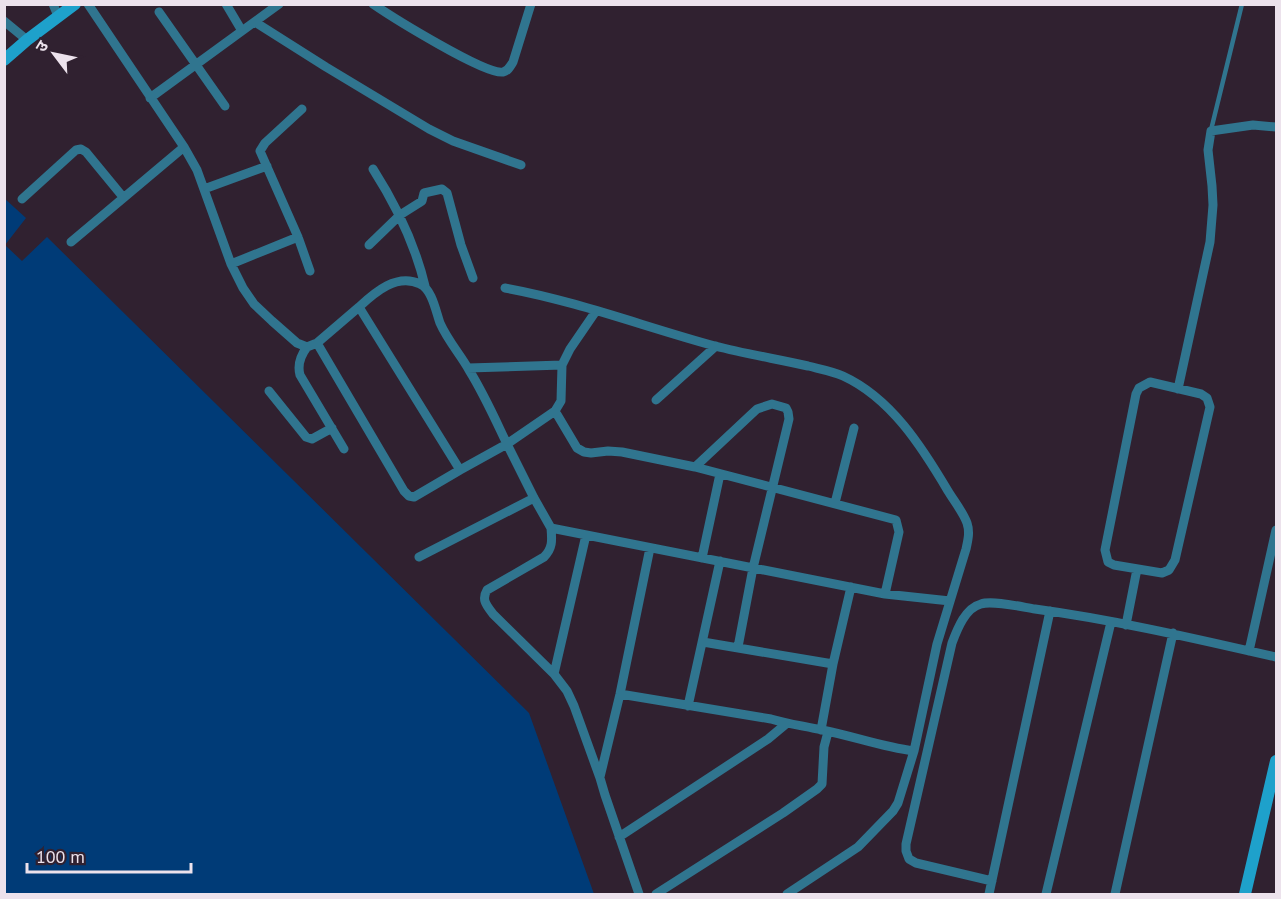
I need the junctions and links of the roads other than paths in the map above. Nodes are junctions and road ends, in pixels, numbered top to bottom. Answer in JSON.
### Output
{"nodes":[{"id":1,"x":75,"y":4,"type":"edge"},
{"id":2,"x":88,"y":4,"type":"edge"},
{"id":3,"x":226,"y":4,"type":"edge"},
{"id":4,"x":279,"y":4,"type":"edge"},
{"id":5,"x":373,"y":4,"type":"edge"},
{"id":6,"x":531,"y":4,"type":"edge"},
{"id":7,"x":1242,"y":4,"type":"edge"},
{"id":8,"x":55,"y":10,"type":"edge"},
{"id":9,"x":159,"y":12,"type":"dead end"},
{"id":10,"x":4,"y":21,"type":"edge"},
{"id":11,"x":255,"y":22,"type":"junction"},
{"id":12,"x":242,"y":31,"type":"junction"},
{"id":13,"x":27,"y":40,"type":"junction"},
{"id":14,"x":4,"y":60,"type":"edge"},
{"id":15,"x":196,"y":65,"type":"junction"},
{"id":16,"x":150,"y":98,"type":"junction"},
{"id":17,"x":225,"y":106,"type":"dead end"},
{"id":18,"x":302,"y":109,"type":"dead end"},
{"id":19,"x":1276,"y":127,"type":"edge"},
{"id":20,"x":1211,"y":131,"type":"junction"},
{"id":21,"x":184,"y":147,"type":"junction"},
{"id":22,"x":521,"y":165,"type":"dead end"},
{"id":23,"x":267,"y":166,"type":"junction"},
{"id":24,"x":372,"y":169,"type":"dead end"},
{"id":25,"x":204,"y":189,"type":"junction"},
{"id":26,"x":123,"y":197,"type":"junction"},
{"id":27,"x":22,"y":199,"type":"dead end"},
{"id":28,"x":400,"y":215,"type":"junction"},
{"id":29,"x":298,"y":237,"type":"junction"},
{"id":30,"x":70,"y":242,"type":"dead end"},
{"id":31,"x":369,"y":245,"type":"dead end"},
{"id":32,"x":231,"y":264,"type":"junction"},
{"id":33,"x":310,"y":271,"type":"dead end"},
{"id":34,"x":473,"y":278,"type":"dead end"},
{"id":35,"x":424,"y":286,"type":"junction"},
{"id":36,"x":505,"y":288,"type":"dead end"},
{"id":37,"x":359,"y":307,"type":"junction"},
{"id":38,"x":596,"y":311,"type":"junction"},
{"id":39,"x":317,"y":343,"type":"junction"},
{"id":40,"x":716,"y":346,"type":"junction"},
{"id":41,"x":307,"y":347,"type":"junction"},
{"id":42,"x":562,"y":365,"type":"junction"},
{"id":43,"x":468,"y":368,"type":"junction"},
{"id":44,"x":1178,"y":388,"type":"junction"},
{"id":45,"x":269,"y":391,"type":"dead end"},
{"id":46,"x":656,"y":400,"type":"dead end"},
{"id":47,"x":555,"y":411,"type":"junction"},
{"id":48,"x":332,"y":428,"type":"junction"},
{"id":49,"x":854,"y":428,"type":"dead end"},
{"id":50,"x":507,"y":444,"type":"junction"},
{"id":51,"x":344,"y":449,"type":"dead end"},
{"id":52,"x":695,"y":467,"type":"junction"},
{"id":53,"x":460,"y":470,"type":"junction"},
{"id":54,"x":720,"y":474,"type":"junction"},
{"id":55,"x":772,"y":486,"type":"junction"},
{"id":56,"x":534,"y":498,"type":"junction"},
{"id":57,"x":835,"y":503,"type":"junction"},
{"id":58,"x":551,"y":528,"type":"junction"},
{"id":59,"x":1276,"y":530,"type":"edge"},
{"id":60,"x":586,"y":535,"type":"junction"},
{"id":61,"x":651,"y":548,"type":"junction"},
{"id":62,"x":419,"y":557,"type":"dead end"},
{"id":63,"x":702,"y":558,"type":"junction"},
{"id":64,"x":720,"y":561,"type":"junction"},
{"id":65,"x":753,"y":568,"type":"junction"},
{"id":66,"x":1137,"y":569,"type":"junction"},
{"id":67,"x":851,"y":587,"type":"junction"},
{"id":68,"x":885,"y":594,"type":"junction"},
{"id":69,"x":950,"y":601,"type":"junction"},
{"id":70,"x":1050,"y":611,"type":"junction"},
{"id":71,"x":1111,"y":622,"type":"junction"},
{"id":72,"x":1126,"y":625,"type":"junction"},
{"id":73,"x":1173,"y":633,"type":"junction"},
{"id":74,"x":703,"y":642,"type":"junction"},
{"id":75,"x":738,"y":647,"type":"junction"},
{"id":76,"x":1249,"y":651,"type":"junction"},
{"id":77,"x":1276,"y":657,"type":"edge"},
{"id":78,"x":833,"y":664,"type":"junction"},
{"id":79,"x":554,"y":674,"type":"junction"},
{"id":80,"x":620,"y":694,"type":"junction"},
{"id":81,"x":688,"y":705,"type":"junction"},
{"id":82,"x":786,"y":724,"type":"junction"},
{"id":83,"x":825,"y":731,"type":"junction"},
{"id":84,"x":914,"y":751,"type":"junction"},
{"id":85,"x":1276,"y":761,"type":"edge"},
{"id":86,"x":600,"y":778,"type":"junction"},
{"id":87,"x":619,"y":837,"type":"junction"},
{"id":88,"x":992,"y":881,"type":"junction"},
{"id":89,"x":639,"y":894,"type":"edge"},
{"id":90,"x":656,"y":894,"type":"edge"},
{"id":91,"x":787,"y":894,"type":"edge"},
{"id":92,"x":989,"y":894,"type":"edge"},
{"id":93,"x":1046,"y":894,"type":"edge"},
{"id":94,"x":1115,"y":894,"type":"edge"},
{"id":95,"x":1245,"y":894,"type":"edge"}],
"edges":[{"from":1,"to":8,"type":"street"},
{"from":2,"to":16,"type":"street"},
{"from":3,"to":12,"type":"street"},
{"from":4,"to":11,"type":"street"},
{"from":5,"to":6,"type":"street"},
{"from":7,"to":20,"type":"lane"},
{"from":8,"to":13,"type":"street"},
{"from":9,"to":15,"type":"street"},
{"from":10,"to":13,"type":"street"},
{"from":11,"to":12,"type":"street"},
{"from":11,"to":22,"type":"street"},
{"from":12,"to":15,"type":"street"},
{"from":13,"to":14,"type":"street"},
{"from":15,"to":16,"type":"street"},
{"from":15,"to":17,"type":"street"},
{"from":16,"to":21,"type":"street"},
{"from":18,"to":23,"type":"street"},
{"from":19,"to":20,"type":"street"},
{"from":20,"to":44,"type":"street"},
{"from":21,"to":25,"type":"street"},
{"from":21,"to":26,"type":"street"},
{"from":23,"to":25,"type":"street"},
{"from":23,"to":29,"type":"street"},
{"from":24,"to":28,"type":"street"},
{"from":25,"to":32,"type":"street"},
{"from":26,"to":27,"type":"street"},
{"from":26,"to":30,"type":"street"},
{"from":28,"to":31,"type":"street"},
{"from":28,"to":34,"type":"street"},
{"from":28,"to":35,"type":"street"},
{"from":29,"to":32,"type":"street"},
{"from":29,"to":33,"type":"street"},
{"from":32,"to":41,"type":"street"},
{"from":35,"to":37,"type":"street"},
{"from":35,"to":43,"type":"street"},
{"from":36,"to":38,"type":"street"},
{"from":37,"to":39,"type":"street"},
{"from":37,"to":53,"type":"street"},
{"from":38,"to":40,"type":"street"},
{"from":38,"to":42,"type":"street"},
{"from":39,"to":41,"type":"street"},
{"from":39,"to":53,"type":"street"},
{"from":40,"to":46,"type":"street"},
{"from":40,"to":69,"type":"street"},
{"from":41,"to":48,"type":"street"},
{"from":42,"to":43,"type":"street"},
{"from":42,"to":47,"type":"street"},
{"from":43,"to":50,"type":"street"},
{"from":44,"to":66,"type":"street"},
{"from":44,"to":66,"type":"street"},
{"from":45,"to":48,"type":"street"},
{"from":47,"to":50,"type":"street"},
{"from":47,"to":52,"type":"street"},
{"from":48,"to":51,"type":"street"},
{"from":49,"to":57,"type":"street"},
{"from":50,"to":53,"type":"street"},
{"from":50,"to":56,"type":"street"},
{"from":52,"to":54,"type":"street"},
{"from":52,"to":55,"type":"street"},
{"from":54,"to":55,"type":"street"},
{"from":54,"to":63,"type":"street"},
{"from":55,"to":57,"type":"street"},
{"from":55,"to":65,"type":"street"},
{"from":56,"to":58,"type":"street"},
{"from":56,"to":62,"type":"street"},
{"from":57,"to":68,"type":"street"},
{"from":58,"to":60,"type":"street"},
{"from":58,"to":79,"type":"street"},
{"from":59,"to":76,"type":"street"},
{"from":60,"to":61,"type":"street"},
{"from":60,"to":79,"type":"street"},
{"from":61,"to":63,"type":"street"},
{"from":61,"to":80,"type":"street"},
{"from":63,"to":64,"type":"street"},
{"from":64,"to":65,"type":"street"},
{"from":64,"to":74,"type":"street"},
{"from":65,"to":67,"type":"street"},
{"from":65,"to":75,"type":"street"},
{"from":66,"to":72,"type":"street"},
{"from":67,"to":68,"type":"street"},
{"from":67,"to":78,"type":"street"},
{"from":68,"to":69,"type":"street"},
{"from":69,"to":84,"type":"street"},
{"from":70,"to":71,"type":"street"},
{"from":70,"to":88,"type":"street"},
{"from":70,"to":88,"type":"street"},
{"from":71,"to":72,"type":"street"},
{"from":71,"to":93,"type":"street"},
{"from":72,"to":73,"type":"street"},
{"from":73,"to":76,"type":"street"},
{"from":73,"to":94,"type":"street"},
{"from":74,"to":75,"type":"street"},
{"from":74,"to":81,"type":"street"},
{"from":75,"to":78,"type":"street"},
{"from":76,"to":77,"type":"street"},
{"from":78,"to":83,"type":"street"},
{"from":79,"to":86,"type":"street"},
{"from":80,"to":81,"type":"street"},
{"from":80,"to":86,"type":"street"},
{"from":81,"to":82,"type":"street"},
{"from":82,"to":83,"type":"street"},
{"from":82,"to":87,"type":"street"},
{"from":83,"to":84,"type":"street"},
{"from":83,"to":90,"type":"street"},
{"from":84,"to":91,"type":"street"},
{"from":85,"to":95,"type":"street"},
{"from":86,"to":87,"type":"street"},
{"from":87,"to":89,"type":"street"},
{"from":88,"to":92,"type":"street"}]}
